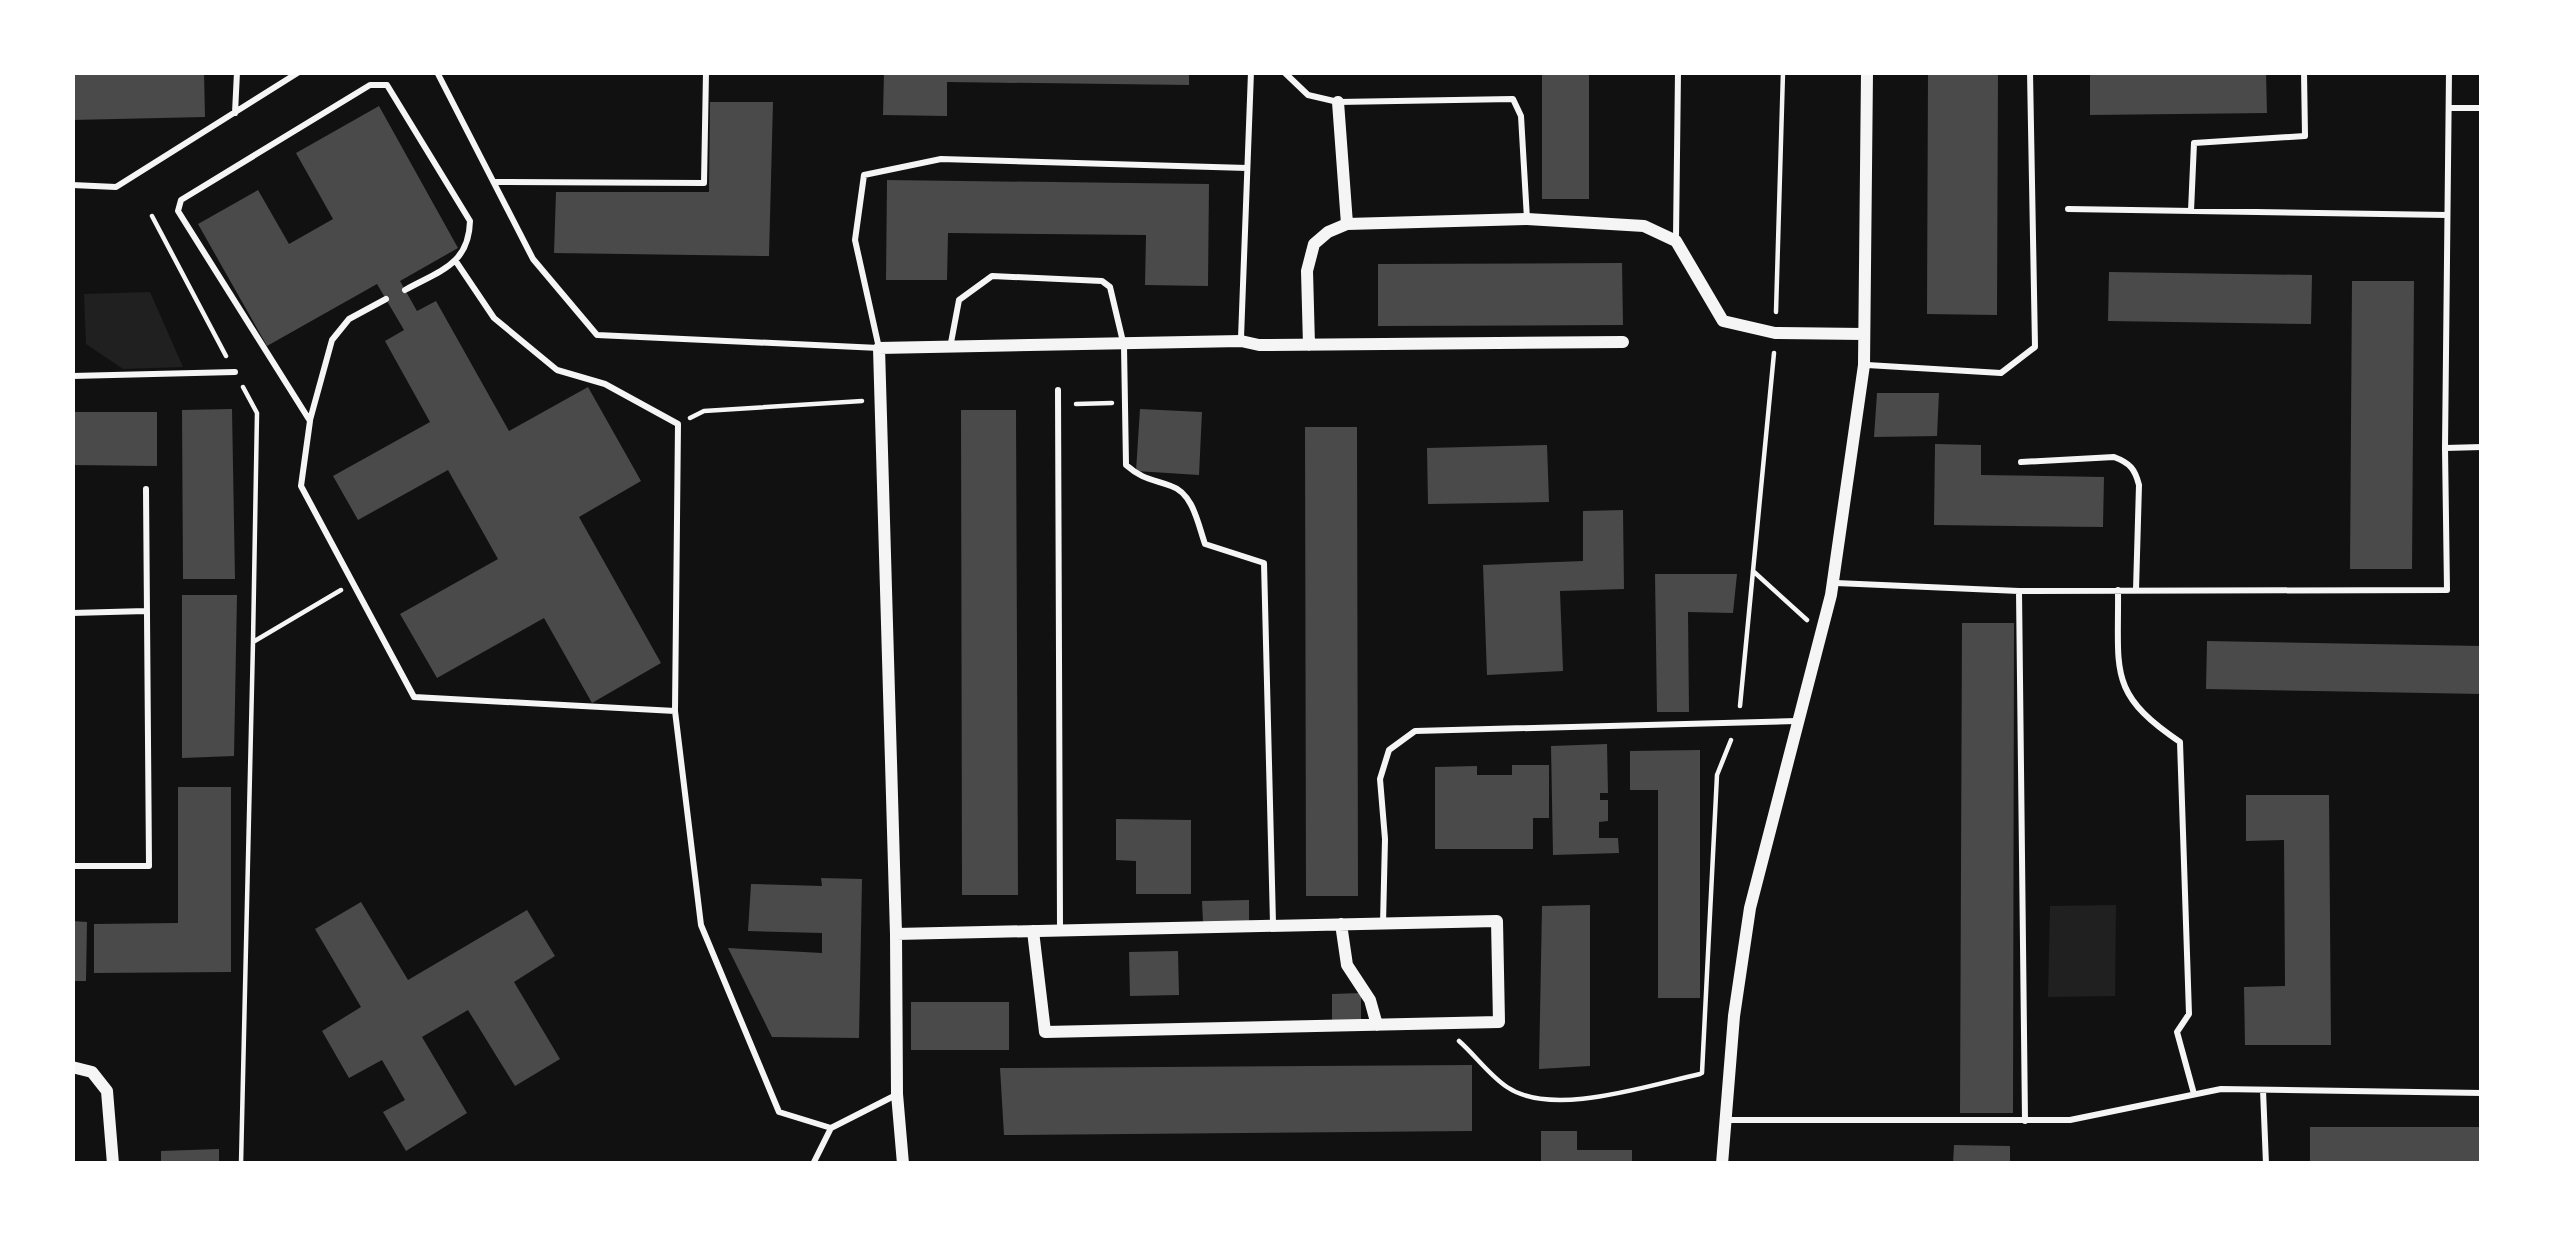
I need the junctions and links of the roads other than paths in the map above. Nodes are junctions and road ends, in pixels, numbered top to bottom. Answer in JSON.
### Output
{"nodes":[{"id":1,"x":236,"y":72,"type":"edge"},
{"id":2,"x":299,"y":72,"type":"edge"},
{"id":3,"x":437,"y":72,"type":"edge"},
{"id":4,"x":706,"y":72,"type":"edge"},
{"id":5,"x":1251,"y":72,"type":"edge"},
{"id":6,"x":1284,"y":72,"type":"edge"},
{"id":7,"x":1678,"y":72,"type":"edge"},
{"id":8,"x":1867,"y":72,"type":"edge"},
{"id":9,"x":2030,"y":72,"type":"edge"},
{"id":10,"x":2304,"y":72,"type":"edge"},
{"id":11,"x":2449,"y":72,"type":"edge"},
{"id":12,"x":1338,"y":102,"type":"junction"},
{"id":13,"x":2448,"y":108,"type":"junction"},
{"id":14,"x":2482,"y":108,"type":"edge"},
{"id":15,"x":235,"y":113,"type":"junction"},
{"id":16,"x":1247,"y":168,"type":"junction"},
{"id":17,"x":493,"y":182,"type":"junction"},
{"id":18,"x":72,"y":185,"type":"edge"},
{"id":19,"x":2068,"y":209,"type":"dead end"},
{"id":20,"x":2191,"y":211,"type":"junction"},
{"id":21,"x":2447,"y":214,"type":"junction"},
{"id":22,"x":1527,"y":219,"type":"junction"},
{"id":23,"x":1347,"y":224,"type":"junction"},
{"id":24,"x":1676,"y":241,"type":"junction"},
{"id":25,"x":456,"y":262,"type":"junction"},
{"id":26,"x":405,"y":290,"type":"dead end"},
{"id":27,"x":386,"y":299,"type":"dead end"},
{"id":28,"x":1864,"y":334,"type":"junction"},
{"id":29,"x":1241,"y":341,"type":"junction"},
{"id":30,"x":1623,"y":342,"type":"dead end"},
{"id":31,"x":1309,"y":345,"type":"junction"},
{"id":32,"x":1124,"y":346,"type":"junction"},
{"id":33,"x":879,"y":348,"type":"junction"},
{"id":34,"x":950,"y":348,"type":"junction"},
{"id":35,"x":1864,"y":365,"type":"junction"},
{"id":36,"x":235,"y":372,"type":"road end"},
{"id":37,"x":72,"y":376,"type":"edge"},
{"id":38,"x":1058,"y":390,"type":"dead end"},
{"id":39,"x":310,"y":421,"type":"junction"},
{"id":40,"x":2482,"y":447,"type":"edge"},
{"id":41,"x":2446,"y":448,"type":"junction"},
{"id":42,"x":2021,"y":462,"type":"dead end"},
{"id":43,"x":146,"y":489,"type":"dead end"},
{"id":44,"x":1832,"y":583,"type":"junction"},
{"id":45,"x":2117,"y":590,"type":"junction"},
{"id":46,"x":2136,"y":590,"type":"junction"},
{"id":47,"x":2020,"y":591,"type":"junction"},
{"id":48,"x":147,"y":611,"type":"junction"},
{"id":49,"x":72,"y":613,"type":"edge"},
{"id":50,"x":675,"y":711,"type":"junction"},
{"id":51,"x":1796,"y":722,"type":"junction"},
{"id":52,"x":72,"y":866,"type":"edge"},
{"id":53,"x":1383,"y":923,"type":"junction"},
{"id":54,"x":1340,"y":924,"type":"junction"},
{"id":55,"x":1273,"y":926,"type":"junction"},
{"id":56,"x":1060,"y":931,"type":"junction"},
{"id":57,"x":1033,"y":932,"type":"junction"},
{"id":58,"x":896,"y":934,"type":"junction"},
{"id":59,"x":1377,"y":1025,"type":"junction"},
{"id":60,"x":72,"y":1067,"type":"edge"},
{"id":61,"x":2263,"y":1088,"type":"junction"},
{"id":62,"x":2482,"y":1093,"type":"edge"},
{"id":63,"x":897,"y":1094,"type":"junction"},
{"id":64,"x":2194,"y":1094,"type":"junction"},
{"id":65,"x":1725,"y":1120,"type":"junction"},
{"id":66,"x":2025,"y":1121,"type":"junction"},
{"id":67,"x":831,"y":1128,"type":"junction"},
{"id":68,"x":113,"y":1164,"type":"edge"},
{"id":69,"x":813,"y":1164,"type":"edge"},
{"id":70,"x":903,"y":1164,"type":"edge"},
{"id":71,"x":1722,"y":1164,"type":"edge"},
{"id":72,"x":2266,"y":1164,"type":"edge"}],
"edges":[{"from":1,"to":15,"type":"lane"},
{"from":2,"to":15,"type":"lane"},
{"from":3,"to":17,"type":"lane"},
{"from":4,"to":17,"type":"lane"},
{"from":5,"to":16,"type":"lane"},
{"from":6,"to":12,"type":"lane"},
{"from":7,"to":24,"type":"lane"},
{"from":8,"to":28,"type":"street"},
{"from":9,"to":35,"type":"lane"},
{"from":10,"to":20,"type":"lane"},
{"from":11,"to":13,"type":"lane"},
{"from":12,"to":22,"type":"lane"},
{"from":12,"to":23,"type":"street"},
{"from":13,"to":14,"type":"lane"},
{"from":13,"to":21,"type":"lane"},
{"from":15,"to":18,"type":"lane"},
{"from":16,"to":29,"type":"lane"},
{"from":16,"to":33,"type":"lane"},
{"from":17,"to":33,"type":"lane"},
{"from":19,"to":20,"type":"lane"},
{"from":20,"to":21,"type":"lane"},
{"from":21,"to":41,"type":"lane"},
{"from":22,"to":23,"type":"street"},
{"from":22,"to":24,"type":"street"},
{"from":23,"to":31,"type":"street"},
{"from":24,"to":28,"type":"street"},
{"from":25,"to":26,"type":"lane"},
{"from":25,"to":39,"type":"lane"},
{"from":25,"to":50,"type":"lane"},
{"from":27,"to":39,"type":"lane"},
{"from":28,"to":35,"type":"street"},
{"from":29,"to":31,"type":"street"},
{"from":29,"to":32,"type":"street"},
{"from":30,"to":31,"type":"street"},
{"from":32,"to":34,"type":"street"},
{"from":32,"to":34,"type":"lane"},
{"from":32,"to":55,"type":"lane"},
{"from":33,"to":34,"type":"street"},
{"from":33,"to":58,"type":"street"},
{"from":35,"to":44,"type":"street"},
{"from":36,"to":37,"type":"lane"},
{"from":38,"to":56,"type":"lane"},
{"from":39,"to":50,"type":"lane"},
{"from":40,"to":41,"type":"lane"},
{"from":41,"to":46,"type":"lane"},
{"from":42,"to":46,"type":"lane"},
{"from":43,"to":48,"type":"lane"},
{"from":44,"to":47,"type":"lane"},
{"from":44,"to":51,"type":"street"},
{"from":45,"to":46,"type":"lane"},
{"from":45,"to":47,"type":"lane"},
{"from":45,"to":64,"type":"lane"},
{"from":47,"to":66,"type":"lane"},
{"from":48,"to":49,"type":"lane"},
{"from":48,"to":52,"type":"lane"},
{"from":50,"to":67,"type":"lane"},
{"from":51,"to":53,"type":"lane"},
{"from":51,"to":65,"type":"street"},
{"from":53,"to":54,"type":"street"},
{"from":53,"to":59,"type":"street"},
{"from":54,"to":55,"type":"street"},
{"from":54,"to":59,"type":"street"},
{"from":55,"to":56,"type":"street"},
{"from":56,"to":57,"type":"street"},
{"from":57,"to":58,"type":"street"},
{"from":57,"to":59,"type":"street"},
{"from":58,"to":63,"type":"street"},
{"from":60,"to":68,"type":"street"},
{"from":61,"to":62,"type":"lane"},
{"from":61,"to":64,"type":"lane"},
{"from":61,"to":72,"type":"lane"},
{"from":63,"to":67,"type":"lane"},
{"from":63,"to":70,"type":"street"},
{"from":64,"to":66,"type":"lane"},
{"from":65,"to":66,"type":"lane"},
{"from":65,"to":71,"type":"street"},
{"from":67,"to":69,"type":"lane"}]}
